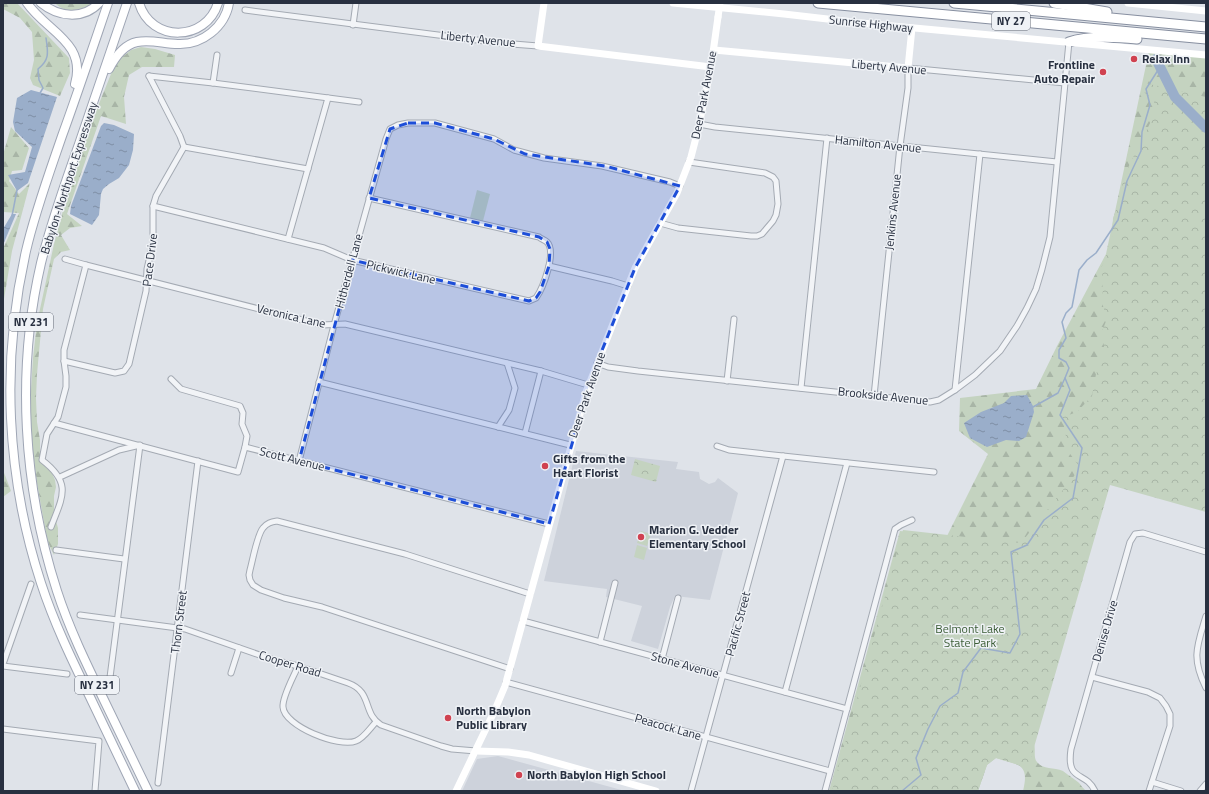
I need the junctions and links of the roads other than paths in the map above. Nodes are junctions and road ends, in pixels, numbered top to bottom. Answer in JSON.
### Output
{"nodes":[{"id":1,"x":27,"y":3,"type":"edge"},
{"id":2,"x":41,"y":3,"type":"edge"},
{"id":3,"x":99,"y":3,"type":"edge"},
{"id":4,"x":108,"y":3,"type":"edge"},
{"id":5,"x":127,"y":3,"type":"edge"},
{"id":6,"x":140,"y":3,"type":"edge"},
{"id":7,"x":218,"y":3,"type":"edge"},
{"id":8,"x":230,"y":3,"type":"edge"},
{"id":9,"x":356,"y":3,"type":"edge"},
{"id":10,"x":544,"y":3,"type":"edge"},
{"id":11,"x":673,"y":3,"type":"edge"},
{"id":12,"x":720,"y":3,"type":"edge"},
{"id":13,"x":818,"y":3,"type":"edge"},
{"id":14,"x":954,"y":3,"type":"edge"},
{"id":15,"x":1054,"y":3,"type":"edge"},
{"id":16,"x":1128,"y":3,"type":"edge"},
{"id":17,"x":245,"y":10,"type":"dead end"},
{"id":18,"x":1206,"y":11,"type":"edge"},
{"id":19,"x":1141,"y":20,"type":"junction"},
{"id":20,"x":353,"y":25,"type":"junction"},
{"id":21,"x":1206,"y":27,"type":"edge"},
{"id":22,"x":912,"y":28,"type":"junction"},
{"id":23,"x":1205,"y":39,"type":"edge"},
{"id":24,"x":1069,"y":42,"type":"junction"},
{"id":25,"x":538,"y":46,"type":"junction"},
{"id":26,"x":714,"y":50,"type":"junction"},
{"id":27,"x":216,"y":55,"type":"dead end"},
{"id":28,"x":1206,"y":55,"type":"edge"},
{"id":29,"x":711,"y":67,"type":"junction"},
{"id":30,"x":908,"y":68,"type":"junction"},
{"id":31,"x":213,"y":83,"type":"junction"},
{"id":32,"x":1065,"y":83,"type":"junction"},
{"id":33,"x":97,"y":91,"type":"junction"},
{"id":34,"x":328,"y":98,"type":"junction"},
{"id":35,"x":359,"y":102,"type":"dead end"},
{"id":36,"x":67,"y":122,"type":"junction"},
{"id":37,"x":699,"y":124,"type":"junction"},
{"id":38,"x":827,"y":138,"type":"junction"},
{"id":39,"x":900,"y":146,"type":"junction"},
{"id":40,"x":184,"y":147,"type":"junction"},
{"id":41,"x":980,"y":154,"type":"junction"},
{"id":42,"x":689,"y":162,"type":"junction"},
{"id":43,"x":1057,"y":162,"type":"junction"},
{"id":44,"x":308,"y":169,"type":"junction"},
{"id":45,"x":680,"y":186,"type":"junction"},
{"id":46,"x":369,"y":198,"type":"junction"},
{"id":47,"x":153,"y":206,"type":"junction"},
{"id":48,"x":660,"y":223,"type":"junction"},
{"id":49,"x":288,"y":239,"type":"junction"},
{"id":50,"x":65,"y":259,"type":"dead end"},
{"id":51,"x":352,"y":260,"type":"junction"},
{"id":52,"x":86,"y":265,"type":"junction"},
{"id":53,"x":549,"y":266,"type":"junction"},
{"id":54,"x":146,"y":280,"type":"junction"},
{"id":55,"x":628,"y":286,"type":"junction"},
{"id":56,"x":734,"y":319,"type":"dead end"},
{"id":57,"x":334,"y":325,"type":"junction"},
{"id":58,"x":64,"y":361,"type":"junction"},
{"id":59,"x":507,"y":363,"type":"junction"},
{"id":60,"x":597,"y":363,"type":"junction"},
{"id":61,"x":541,"y":371,"type":"junction"},
{"id":62,"x":170,"y":379,"type":"dead end"},
{"id":63,"x":727,"y":381,"type":"junction"},
{"id":64,"x":319,"y":382,"type":"junction"},
{"id":65,"x":588,"y":385,"type":"junction"},
{"id":66,"x":801,"y":388,"type":"junction"},
{"id":67,"x":955,"y":390,"type":"junction"},
{"id":68,"x":874,"y":396,"type":"junction"},
{"id":69,"x":54,"y":423,"type":"junction"},
{"id":70,"x":498,"y":427,"type":"junction"},
{"id":71,"x":524,"y":433,"type":"junction"},
{"id":72,"x":140,"y":445,"type":"junction"},
{"id":73,"x":570,"y":445,"type":"junction"},
{"id":74,"x":718,"y":446,"type":"dead end"},
{"id":75,"x":246,"y":447,"type":"junction"},
{"id":76,"x":783,"y":456,"type":"junction"},
{"id":77,"x":198,"y":461,"type":"junction"},
{"id":78,"x":299,"y":461,"type":"junction"},
{"id":79,"x":847,"y":464,"type":"junction"},
{"id":80,"x":934,"y":472,"type":"dead end"},
{"id":81,"x":60,"y":477,"type":"junction"},
{"id":82,"x":912,"y":520,"type":"dead end"},
{"id":83,"x":549,"y":524,"type":"junction"},
{"id":84,"x":51,"y":526,"type":"dead end"},
{"id":85,"x":56,"y":550,"type":"dead end"},
{"id":86,"x":1206,"y":552,"type":"edge"},
{"id":87,"x":124,"y":560,"type":"junction"},
{"id":88,"x":615,"y":583,"type":"dead end"},
{"id":89,"x":31,"y":584,"type":"dead end"},
{"id":90,"x":530,"y":594,"type":"junction"},
{"id":91,"x":678,"y":598,"type":"dead end"},
{"id":92,"x":80,"y":615,"type":"dead end"},
{"id":93,"x":1206,"y":616,"type":"edge"},
{"id":94,"x":117,"y":620,"type":"junction"},
{"id":95,"x":523,"y":621,"type":"junction"},
{"id":96,"x":178,"y":628,"type":"junction"},
{"id":97,"x":600,"y":642,"type":"junction"},
{"id":98,"x":238,"y":648,"type":"junction"},
{"id":99,"x":662,"y":659,"type":"junction"},
{"id":100,"x":3,"y":665,"type":"edge"},
{"id":101,"x":298,"y":666,"type":"junction"},
{"id":102,"x":510,"y":669,"type":"junction"},
{"id":103,"x":231,"y":673,"type":"dead end"},
{"id":104,"x":67,"y":674,"type":"dead end"},
{"id":105,"x":724,"y":675,"type":"junction"},
{"id":106,"x":1092,"y":677,"type":"junction"},
{"id":107,"x":506,"y":682,"type":"junction"},
{"id":108,"x":109,"y":684,"type":"dead end"},
{"id":109,"x":1206,"y":688,"type":"edge"},
{"id":110,"x":785,"y":692,"type":"junction"},
{"id":111,"x":847,"y":709,"type":"junction"},
{"id":112,"x":376,"y":722,"type":"junction"},
{"id":113,"x":3,"y":728,"type":"edge"},
{"id":114,"x":706,"y":737,"type":"junction"},
{"id":115,"x":476,"y":751,"type":"junction"},
{"id":116,"x":830,"y":771,"type":"junction"},
{"id":117,"x":1152,"y":782,"type":"junction"},
{"id":118,"x":158,"y":783,"type":"dead end"},
{"id":119,"x":1206,"y":784,"type":"edge"},
{"id":120,"x":95,"y":791,"type":"edge"},
{"id":121,"x":135,"y":791,"type":"edge"},
{"id":122,"x":148,"y":791,"type":"edge"},
{"id":123,"x":456,"y":791,"type":"edge"},
{"id":124,"x":656,"y":791,"type":"edge"},
{"id":125,"x":691,"y":791,"type":"edge"},
{"id":126,"x":825,"y":791,"type":"edge"},
{"id":127,"x":1096,"y":791,"type":"edge"},
{"id":128,"x":1149,"y":791,"type":"edge"},
{"id":129,"x":1182,"y":791,"type":"edge"},
{"id":130,"x":1200,"y":791,"type":"edge"}],
"edges":[{"from":1,"to":36,"type":"main road"},
{"from":2,"to":3,"type":"main road"},
{"from":4,"to":36,"type":"main road","name":"Babylon-Northport Expressway","number":"NY 231"},
{"from":5,"to":33,"type":"main road","name":"Babylon-Northport Expressway","number":"NY 231"},
{"from":6,"to":7,"type":"main road"},
{"from":8,"to":33,"type":"main road"},
{"from":9,"to":20,"type":"street"},
{"from":10,"to":25,"type":"main road"},
{"from":11,"to":22,"type":"main road","name":"Sunrise Highway"},
{"from":12,"to":26,"type":"main road","name":"Deer Park Avenue","bridge":true},
{"from":13,"to":23,"type":"highway","name":"Sunrise Highway","number":"NY 27"},
{"from":14,"to":19,"type":"highway","number":"NY 27"},
{"from":15,"to":19,"type":"highway"},
{"from":16,"to":18,"type":"main road"},
{"from":17,"to":20,"type":"street","name":"Liberty Avenue"},
{"from":19,"to":21,"type":"highway","number":"NY 27"},
{"from":20,"to":25,"type":"street","name":"Liberty Avenue"},
{"from":22,"to":24,"type":"main road","name":"Sunrise Highway"},
{"from":22,"to":30,"type":"main road","name":"Jenkins Avenue"},
{"from":23,"to":24,"type":"highway"},
{"from":24,"to":28,"type":"main road","name":"Sunrise Highway"},
{"from":24,"to":32,"type":"street","name":"Brookside Avenue"},
{"from":25,"to":29,"type":"main road","name":"Liberty Avenue"},
{"from":26,"to":29,"type":"main road","name":"Deer Park Avenue"},
{"from":26,"to":30,"type":"main road","name":"Liberty Avenue"},
{"from":27,"to":31,"type":"street"},
{"from":29,"to":37,"type":"main road","name":"Deer Park Avenue"},
{"from":30,"to":32,"type":"street","name":"Liberty Avenue"},
{"from":30,"to":39,"type":"street","name":"Jenkins Avenue"},
{"from":31,"to":34,"type":"street"},
{"from":31,"to":40,"type":"street"},
{"from":32,"to":43,"type":"street","name":"Brookside Avenue"},
{"from":33,"to":122,"type":"main road","name":"Babylon-Northport Expressway","number":"NY 231"},
{"from":34,"to":35,"type":"street"},
{"from":34,"to":44,"type":"street"},
{"from":36,"to":121,"type":"main road","name":"Babylon-Northport Expressway","number":"NY 231"},
{"from":37,"to":38,"type":"street","name":"Hamilton Avenue"},
{"from":37,"to":42,"type":"main road","name":"Deer Park Avenue"},
{"from":38,"to":39,"type":"street","name":"Hamilton Avenue"},
{"from":38,"to":66,"type":"street"},
{"from":39,"to":41,"type":"street","name":"Hamilton Avenue"},
{"from":39,"to":68,"type":"street","name":"Jenkins Avenue"},
{"from":40,"to":44,"type":"street"},
{"from":40,"to":47,"type":"street","name":"Pace Drive"},
{"from":41,"to":43,"type":"street","name":"Hamilton Avenue"},
{"from":41,"to":67,"type":"street"},
{"from":42,"to":45,"type":"main road","name":"Deer Park Avenue"},
{"from":42,"to":48,"type":"street"},
{"from":43,"to":67,"type":"street","name":"Brookside Avenue"},
{"from":44,"to":49,"type":"street"},
{"from":45,"to":46,"type":"street","name":"Hitherdell Lane"},
{"from":45,"to":48,"type":"main road","name":"Deer Park Avenue"},
{"from":46,"to":51,"type":"street","name":"Hitherdell Lane"},
{"from":46,"to":53,"type":"street"},
{"from":47,"to":49,"type":"street","name":"Pickwick Lane"},
{"from":47,"to":54,"type":"street","name":"Pace Drive"},
{"from":48,"to":55,"type":"main road","name":"Deer Park Avenue"},
{"from":49,"to":51,"type":"street","name":"Pickwick Lane"},
{"from":50,"to":52,"type":"street","name":"Veronica Lane"},
{"from":51,"to":53,"type":"street","name":"Pickwick Lane"},
{"from":51,"to":57,"type":"street","name":"Hitherdell Lane"},
{"from":52,"to":54,"type":"street","name":"Veronica Lane"},
{"from":52,"to":58,"type":"street"},
{"from":53,"to":55,"type":"street"},
{"from":54,"to":57,"type":"street","name":"Veronica Lane"},
{"from":54,"to":58,"type":"street","name":"Pace Drive"},
{"from":55,"to":60,"type":"main road","name":"Deer Park Avenue"},
{"from":56,"to":63,"type":"street"},
{"from":57,"to":59,"type":"street","name":"Veronica Lane"},
{"from":57,"to":64,"type":"street","name":"Hitherdell Lane"},
{"from":58,"to":69,"type":"street"},
{"from":59,"to":61,"type":"street","name":"Veronica Lane"},
{"from":59,"to":70,"type":"street"},
{"from":60,"to":63,"type":"street","name":"Brookside Avenue"},
{"from":60,"to":65,"type":"main road","name":"Deer Park Avenue"},
{"from":61,"to":65,"type":"street","name":"Veronica Lane"},
{"from":61,"to":71,"type":"street"},
{"from":62,"to":75,"type":"street"},
{"from":63,"to":66,"type":"street","name":"Brookside Avenue"},
{"from":64,"to":70,"type":"street"},
{"from":64,"to":78,"type":"street","name":"Hitherdell Lane"},
{"from":65,"to":73,"type":"main road","name":"Deer Park Avenue"},
{"from":66,"to":68,"type":"street","name":"Brookside Avenue"},
{"from":67,"to":68,"type":"street","name":"Brookside Avenue"},
{"from":69,"to":72,"type":"street","name":"Scott Avenue"},
{"from":69,"to":81,"type":"street"},
{"from":70,"to":71,"type":"street"},
{"from":71,"to":73,"type":"street"},
{"from":72,"to":77,"type":"street","name":"Scott Avenue"},
{"from":72,"to":81,"type":"street"},
{"from":72,"to":87,"type":"street"},
{"from":73,"to":83,"type":"main road","name":"Deer Park Avenue"},
{"from":74,"to":76,"type":"street"},
{"from":75,"to":77,"type":"street","name":"Scott Avenue"},
{"from":75,"to":78,"type":"street","name":"Scott Avenue"},
{"from":76,"to":79,"type":"street"},
{"from":76,"to":105,"type":"street","name":"Pacific Street"},
{"from":77,"to":96,"type":"street","name":"Thorn Street"},
{"from":78,"to":83,"type":"street","name":"Scott Avenue"},
{"from":79,"to":80,"type":"street"},
{"from":79,"to":110,"type":"street"},
{"from":81,"to":84,"type":"street"},
{"from":82,"to":111,"type":"street"},
{"from":83,"to":90,"type":"main road","name":"Deer Park Avenue"},
{"from":85,"to":87,"type":"street"},
{"from":86,"to":106,"type":"street","name":"Denise Drive"},
{"from":87,"to":94,"type":"street"},
{"from":88,"to":97,"type":"street"},
{"from":89,"to":100,"type":"street"},
{"from":90,"to":95,"type":"main road","name":"Deer Park Avenue"},
{"from":90,"to":102,"type":"street"},
{"from":91,"to":99,"type":"street"},
{"from":92,"to":94,"type":"street","name":"Cooper Road"},
{"from":93,"to":109,"type":"street"},
{"from":94,"to":96,"type":"street","name":"Cooper Road"},
{"from":94,"to":108,"type":"street"},
{"from":95,"to":97,"type":"street","name":"Stone Avenue"},
{"from":95,"to":102,"type":"main road","name":"Deer Park Avenue"},
{"from":96,"to":98,"type":"street","name":"Cooper Road"},
{"from":96,"to":118,"type":"street","name":"Thorn Street"},
{"from":97,"to":99,"type":"street","name":"Stone Avenue"},
{"from":98,"to":101,"type":"street","name":"Cooper Road"},
{"from":98,"to":103,"type":"street"},
{"from":99,"to":105,"type":"street","name":"Stone Avenue"},
{"from":100,"to":104,"type":"street"},
{"from":101,"to":112,"type":"street","name":"Cooper Road"},
{"from":101,"to":112,"type":"street"},
{"from":102,"to":107,"type":"main road","name":"Deer Park Avenue"},
{"from":105,"to":110,"type":"street","name":"Stone Avenue"},
{"from":105,"to":114,"type":"street","name":"Pacific Street"},
{"from":106,"to":117,"type":"street"},
{"from":106,"to":127,"type":"street","name":"Denise Drive"},
{"from":107,"to":114,"type":"street","name":"Peacock Lane"},
{"from":107,"to":115,"type":"main road","name":"Deer Park Avenue"},
{"from":110,"to":111,"type":"street","name":"Stone Avenue"},
{"from":111,"to":116,"type":"street"},
{"from":112,"to":115,"type":"street"},
{"from":113,"to":120,"type":"street"},
{"from":114,"to":116,"type":"street","name":"Peacock Lane"},
{"from":114,"to":125,"type":"street","name":"Pacific Street"},
{"from":115,"to":123,"type":"main road","name":"Deer Park Avenue"},
{"from":115,"to":124,"type":"main road"},
{"from":116,"to":126,"type":"street"},
{"from":117,"to":128,"type":"street"},
{"from":117,"to":129,"type":"street"},
{"from":119,"to":130,"type":"street"}]}
